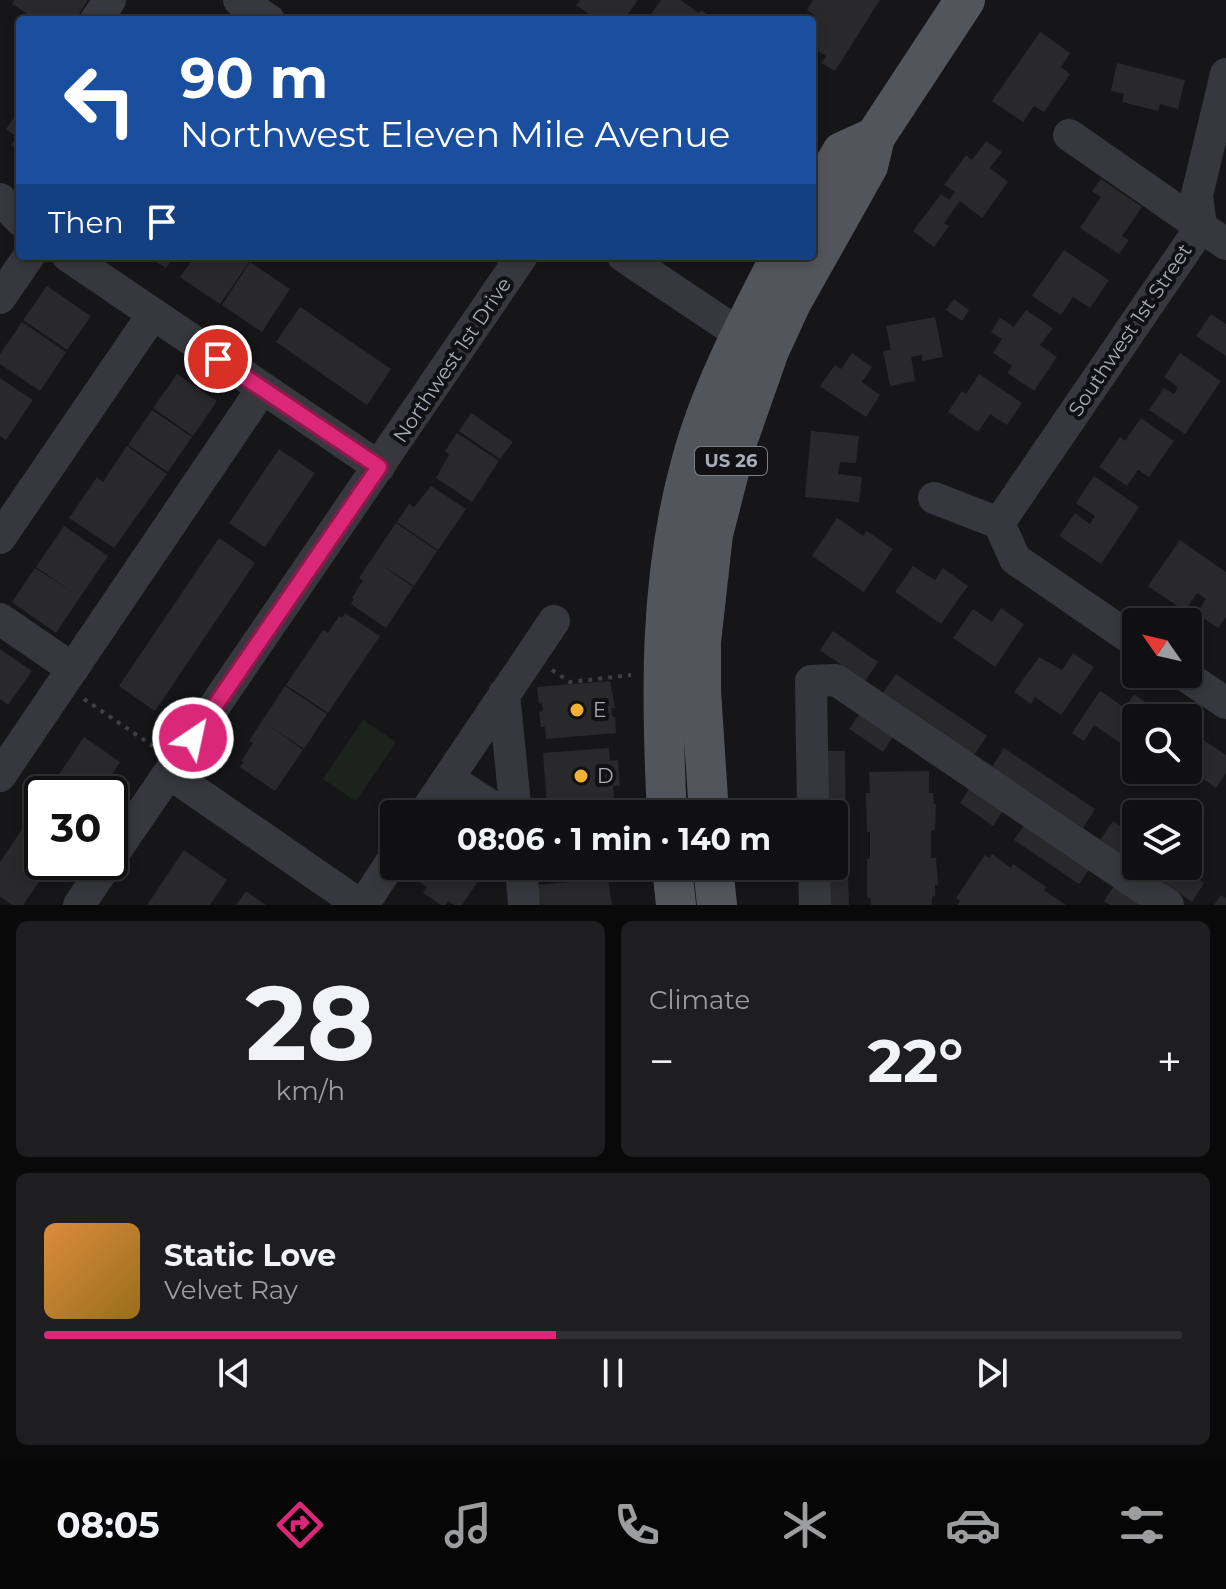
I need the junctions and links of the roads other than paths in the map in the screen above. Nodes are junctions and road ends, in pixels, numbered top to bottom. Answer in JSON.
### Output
{"nodes":[{"id":1,"x":239,"y":0,"type":"edge"},
{"id":2,"x":965,"y":0,"type":"edge"},
{"id":3,"x":263,"y":16,"type":"edge"},
{"id":4,"x":1226,"y":74,"type":"edge"},
{"id":5,"x":1069,"y":135,"type":"dead end"},
{"id":6,"x":875,"y":137,"type":"junction"},
{"id":7,"x":816,"y":196,"type":"edge"},
{"id":8,"x":0,"y":199,"type":"edge"},
{"id":9,"x":16,"y":216,"type":"edge"},
{"id":10,"x":1213,"y":235,"type":"edge"},
{"id":11,"x":816,"y":259,"type":"edge"},
{"id":12,"x":26,"y":260,"type":"edge"},
{"id":13,"x":74,"y":260,"type":"edge"},
{"id":14,"x":519,"y":260,"type":"edge"},
{"id":15,"x":629,"y":260,"type":"edge"},
{"id":16,"x":779,"y":260,"type":"edge"},
{"id":17,"x":815,"y":260,"type":"edge"},
{"id":18,"x":0,"y":298,"type":"edge"},
{"id":19,"x":153,"y":314,"type":"junction"},
{"id":20,"x":741,"y":335,"type":"junction"},
{"id":21,"x":262,"y":389,"type":"junction"},
{"id":22,"x":379,"y":467,"type":"junction"},
{"id":23,"x":934,"y":498,"type":"dead end"},
{"id":24,"x":999,"y":523,"type":"junction"},
{"id":25,"x":0,"y":538,"type":"edge"},
{"id":26,"x":0,"y":619,"type":"edge"},
{"id":27,"x":554,"y":621,"type":"dead end"},
{"id":28,"x":1122,"y":632,"type":"edge"},
{"id":29,"x":68,"y":676,"type":"junction"},
{"id":30,"x":1202,"y":687,"type":"edge"},
{"id":31,"x":504,"y":694,"type":"junction"},
{"id":32,"x":1226,"y":703,"type":"edge"},
{"id":33,"x":173,"y":768,"type":"junction"},
{"id":34,"x":0,"y":776,"type":"edge"},
{"id":35,"x":448,"y":778,"type":"junction"},
{"id":36,"x":433,"y":800,"type":"edge"},
{"id":37,"x":482,"y":800,"type":"edge"},
{"id":38,"x":515,"y":800,"type":"edge"},
{"id":39,"x":667,"y":800,"type":"edge"},
{"id":40,"x":708,"y":800,"type":"edge"},
{"id":41,"x":813,"y":800,"type":"edge"},
{"id":42,"x":128,"y":833,"type":"edge"},
{"id":43,"x":380,"y":879,"type":"edge"},
{"id":44,"x":96,"y":880,"type":"edge"},
{"id":45,"x":522,"y":880,"type":"edge"},
{"id":46,"x":673,"y":880,"type":"edge"},
{"id":47,"x":714,"y":880,"type":"edge"},
{"id":48,"x":814,"y":880,"type":"edge"},
{"id":49,"x":79,"y":905,"type":"edge"},
{"id":50,"x":362,"y":905,"type":"edge"},
{"id":51,"x":524,"y":905,"type":"edge"},
{"id":52,"x":676,"y":905,"type":"edge"},
{"id":53,"x":717,"y":905,"type":"edge"},
{"id":54,"x":815,"y":905,"type":"edge"},
{"id":55,"x":1168,"y":905,"type":"edge"}],
"edges":[{"from":1,"to":3,"type":"street"},
{"from":2,"to":6,"type":"main road","number":"US 26"},
{"from":4,"to":10,"type":"street","name":"Southwest 1st Street"},
{"from":5,"to":10,"type":"street"},
{"from":6,"to":7,"type":"main road","number":"US 26"},
{"from":6,"to":11,"type":"main road","number":"US 26"},
{"from":8,"to":9,"type":"street"},
{"from":10,"to":24,"type":"street","name":"Southwest 1st Street"},
{"from":12,"to":18,"type":"street"},
{"from":13,"to":19,"type":"street"},
{"from":14,"to":22,"type":"street","name":"Northwest 1st Drive"},
{"from":15,"to":20,"type":"street"},
{"from":16,"to":20,"type":"main road","number":"US 26"},
{"from":17,"to":40,"type":"main road","number":"US 26"},
{"from":19,"to":21,"type":"street"},
{"from":19,"to":25,"type":"street"},
{"from":20,"to":39,"type":"main road","number":"US 26"},
{"from":21,"to":22,"type":"street"},
{"from":21,"to":29,"type":"street"},
{"from":22,"to":33,"type":"street","name":"Northwest 1st Drive"},
{"from":23,"to":24,"type":"street"},
{"from":24,"to":28,"type":"street"},
{"from":26,"to":29,"type":"street"},
{"from":27,"to":31,"type":"street"},
{"from":29,"to":34,"type":"street"},
{"from":30,"to":32,"type":"street"},
{"from":31,"to":35,"type":"street"},
{"from":31,"to":38,"type":"street"},
{"from":33,"to":42,"type":"street","name":"Northwest 1st Drive"},
{"from":33,"to":50,"type":"street"},
{"from":35,"to":36,"type":"street"},
{"from":35,"to":37,"type":"street"},
{"from":41,"to":55,"type":"street"},
{"from":43,"to":50,"type":"street"},
{"from":44,"to":49,"type":"street","name":"Northwest 1st Drive"},
{"from":45,"to":51,"type":"street"},
{"from":46,"to":52,"type":"main road"},
{"from":47,"to":53,"type":"main road"},
{"from":48,"to":54,"type":"street"}]}
